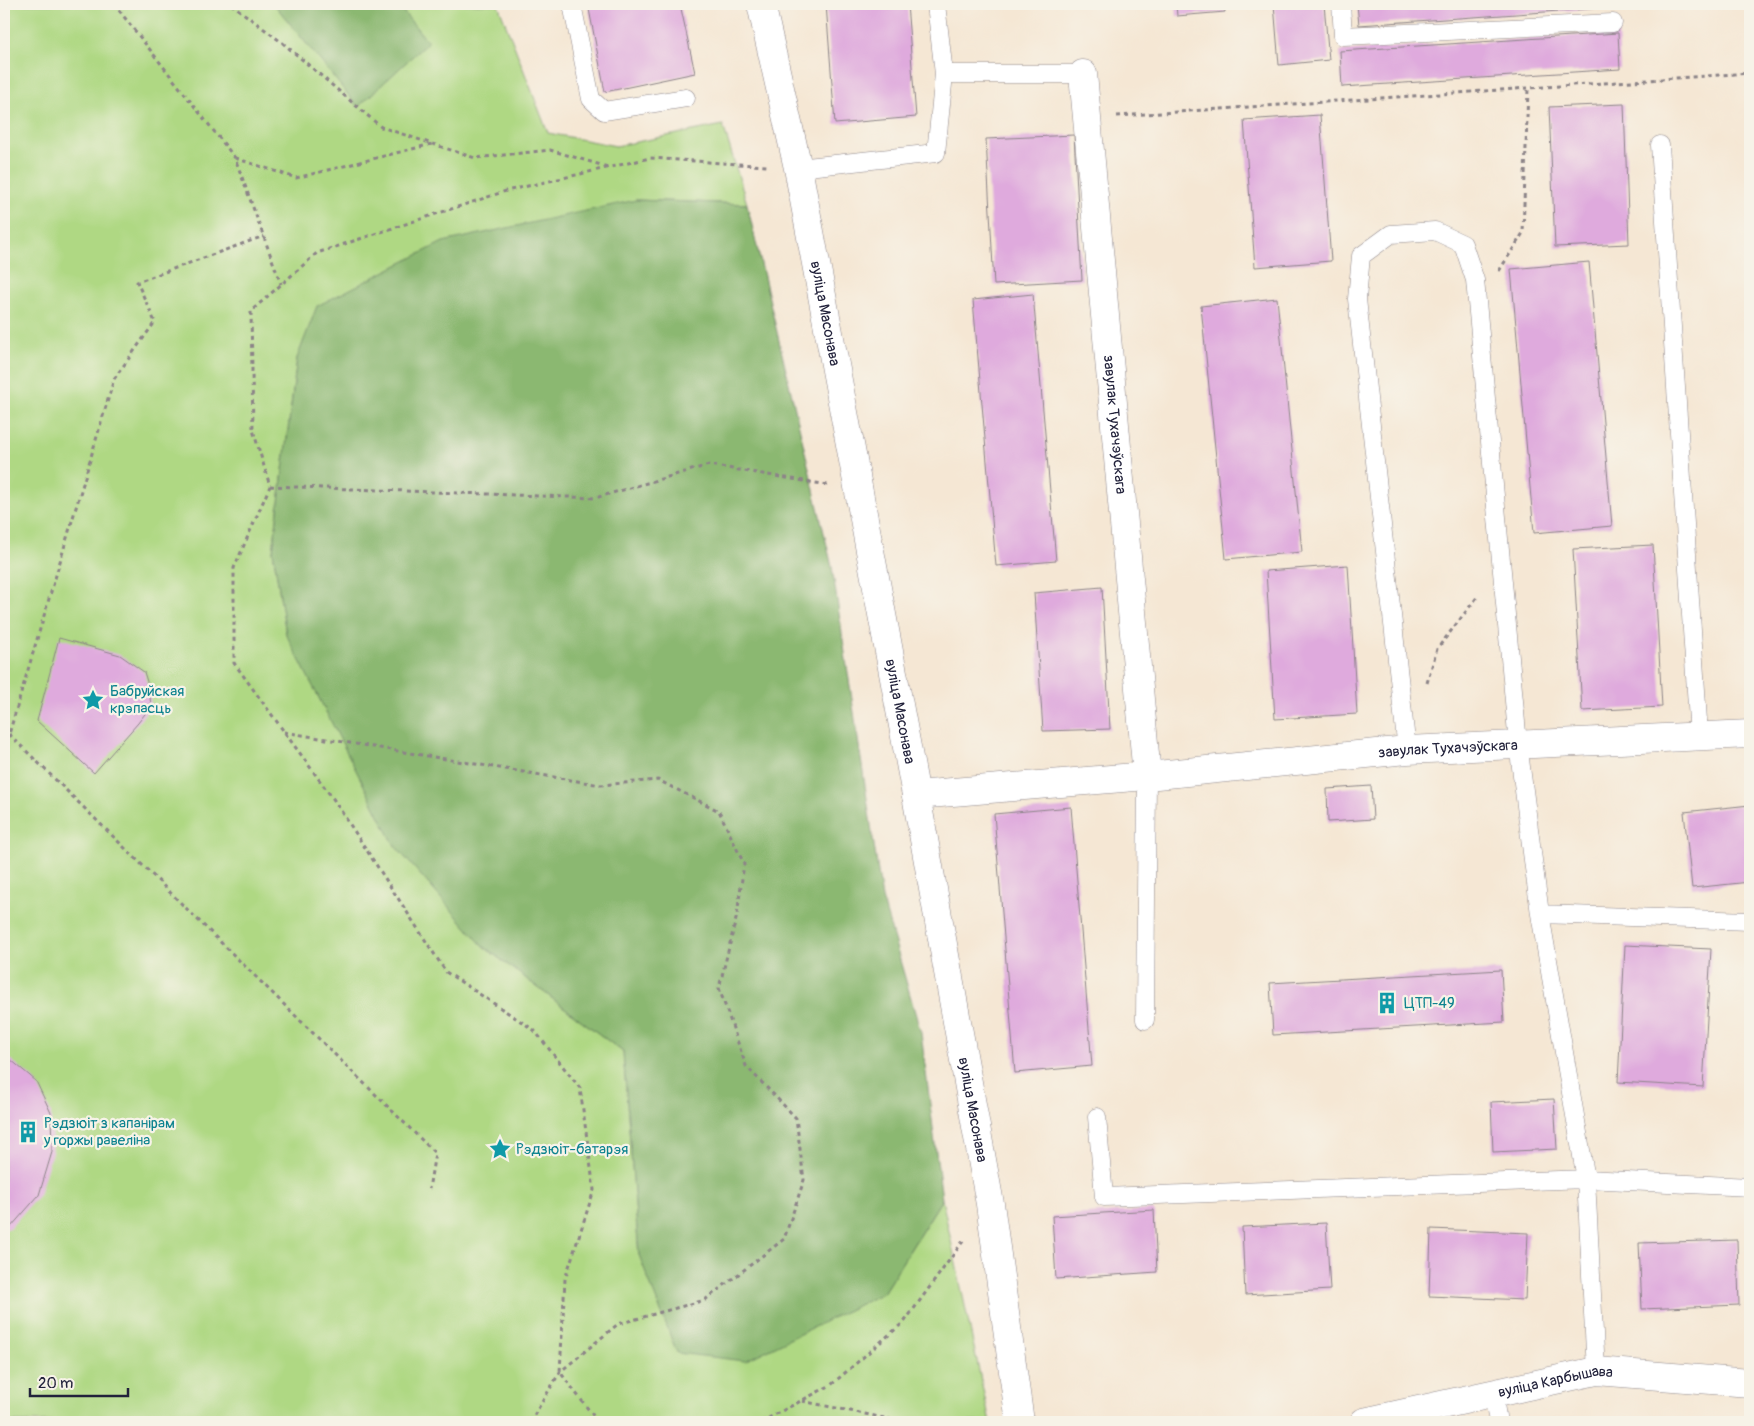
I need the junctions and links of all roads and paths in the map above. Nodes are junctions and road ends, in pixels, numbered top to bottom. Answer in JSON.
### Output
{"nodes":[{"id":1,"x":114,"y":4,"type":"edge"},
{"id":2,"x":231,"y":4,"type":"edge"},
{"id":3,"x":572,"y":4,"type":"edge"},
{"id":4,"x":761,"y":4,"type":"edge"},
{"id":5,"x":936,"y":4,"type":"edge"},
{"id":6,"x":1341,"y":4,"type":"edge"},
{"id":7,"x":1613,"y":23,"type":"dead end"},
{"id":8,"x":944,"y":74,"type":"junction"},
{"id":9,"x":1083,"y":74,"type":"joint"},
{"id":10,"x":1750,"y":74,"type":"edge"},
{"id":11,"x":686,"y":98,"type":"dead end"},
{"id":12,"x":1087,"y":118,"type":"junction"},
{"id":13,"x":433,"y":144,"type":"junction"},
{"id":14,"x":1660,"y":145,"type":"dead end"},
{"id":15,"x":235,"y":158,"type":"junction"},
{"id":16,"x":608,"y":168,"type":"junction"},
{"id":17,"x":798,"y":168,"type":"junction"},
{"id":18,"x":264,"y":236,"type":"junction"},
{"id":19,"x":281,"y":284,"type":"junction"},
{"id":20,"x":270,"y":486,"type":"junction"},
{"id":21,"x":858,"y":490,"type":"junction"},
{"id":22,"x":284,"y":732,"type":"junction"},
{"id":23,"x":9,"y":734,"type":"junction"},
{"id":24,"x":1750,"y":734,"type":"edge"},
{"id":25,"x":1699,"y":736,"type":"junction"},
{"id":26,"x":1518,"y":744,"type":"junction"},
{"id":27,"x":4,"y":747,"type":"edge"},
{"id":28,"x":1406,"y":750,"type":"junction"},
{"id":29,"x":1146,"y":776,"type":"junction"},
{"id":30,"x":916,"y":795,"type":"junction"},
{"id":31,"x":1540,"y":914,"type":"junction"},
{"id":32,"x":1750,"y":920,"type":"edge"},
{"id":33,"x":1145,"y":1020,"type":"dead end"},
{"id":34,"x":1097,"y":1117,"type":"dead end"},
{"id":35,"x":1586,"y":1179,"type":"junction"},
{"id":36,"x":1750,"y":1187,"type":"edge"},
{"id":37,"x":429,"y":1189,"type":"dead end"},
{"id":38,"x":990,"y":1204,"type":"junction"},
{"id":39,"x":560,"y":1372,"type":"junction"},
{"id":40,"x":1596,"y":1372,"type":"junction"},
{"id":41,"x":1750,"y":1383,"type":"edge"},
{"id":42,"x":1493,"y":1393,"type":"junction"},
{"id":43,"x":802,"y":1400,"type":"junction"},
{"id":44,"x":530,"y":1422,"type":"edge"},
{"id":45,"x":598,"y":1422,"type":"edge"},
{"id":46,"x":761,"y":1422,"type":"edge"},
{"id":47,"x":896,"y":1422,"type":"edge"},
{"id":48,"x":1020,"y":1422,"type":"edge"},
{"id":49,"x":1364,"y":1422,"type":"edge"},
{"id":50,"x":1498,"y":1422,"type":"edge"}],
"edges":[{"from":1,"to":15,"type":"path"},
{"from":2,"to":13,"type":"path"},
{"from":3,"to":11,"type":"lane"},
{"from":4,"to":17,"type":"street","name":"вуліца Масонава"},
{"from":5,"to":8,"type":"lane"},
{"from":6,"to":7,"type":"lane"},
{"from":8,"to":9,"type":"lane"},
{"from":8,"to":17,"type":"lane"},
{"from":9,"to":12,"type":"street","name":"завулак Тухачэўскага"},
{"from":10,"to":12,"type":"path"},
{"from":12,"to":29,"type":"street","name":"завулак Тухачэўскага"},
{"from":13,"to":15,"type":"path"},
{"from":13,"to":16,"type":"path"},
{"from":14,"to":25,"type":"lane"},
{"from":15,"to":18,"type":"path"},
{"from":16,"to":17,"type":"path"},
{"from":16,"to":19,"type":"path"},
{"from":17,"to":21,"type":"street","name":"вуліца Масонава"},
{"from":18,"to":19,"type":"path"},
{"from":18,"to":23,"type":"path"},
{"from":19,"to":20,"type":"path"},
{"from":20,"to":21,"type":"path"},
{"from":20,"to":22,"type":"path"},
{"from":21,"to":30,"type":"street","name":"вуліца Масонава"},
{"from":22,"to":39,"type":"path"},
{"from":22,"to":39,"type":"path"},
{"from":23,"to":27,"type":"path"},
{"from":23,"to":37,"type":"path"},
{"from":24,"to":25,"type":"street","name":"завулак Тухачэўскага"},
{"from":25,"to":26,"type":"street","name":"завулак Тухачэўскага"},
{"from":26,"to":28,"type":"street","name":"завулак Тухачэўскага"},
{"from":26,"to":28,"type":"lane"},
{"from":26,"to":31,"type":"lane"},
{"from":28,"to":29,"type":"street","name":"завулак Тухачэўскага"},
{"from":29,"to":30,"type":"street","name":"завулак Тухачэўскага"},
{"from":29,"to":33,"type":"lane"},
{"from":30,"to":38,"type":"street","name":"вуліца Масонава"},
{"from":31,"to":32,"type":"lane"},
{"from":31,"to":35,"type":"lane"},
{"from":34,"to":35,"type":"lane"},
{"from":35,"to":36,"type":"lane"},
{"from":35,"to":40,"type":"lane"},
{"from":38,"to":43,"type":"path"},
{"from":38,"to":48,"type":"street","name":"вуліца Масонава"},
{"from":39,"to":44,"type":"path"},
{"from":39,"to":45,"type":"path"},
{"from":40,"to":41,"type":"street","name":"вуліца Карбышава"},
{"from":40,"to":42,"type":"street","name":"вуліца Карбышава"},
{"from":42,"to":49,"type":"street","name":"вуліца Карбышава"},
{"from":42,"to":50,"type":"lane"},
{"from":43,"to":46,"type":"path"},
{"from":43,"to":47,"type":"path"}]}
